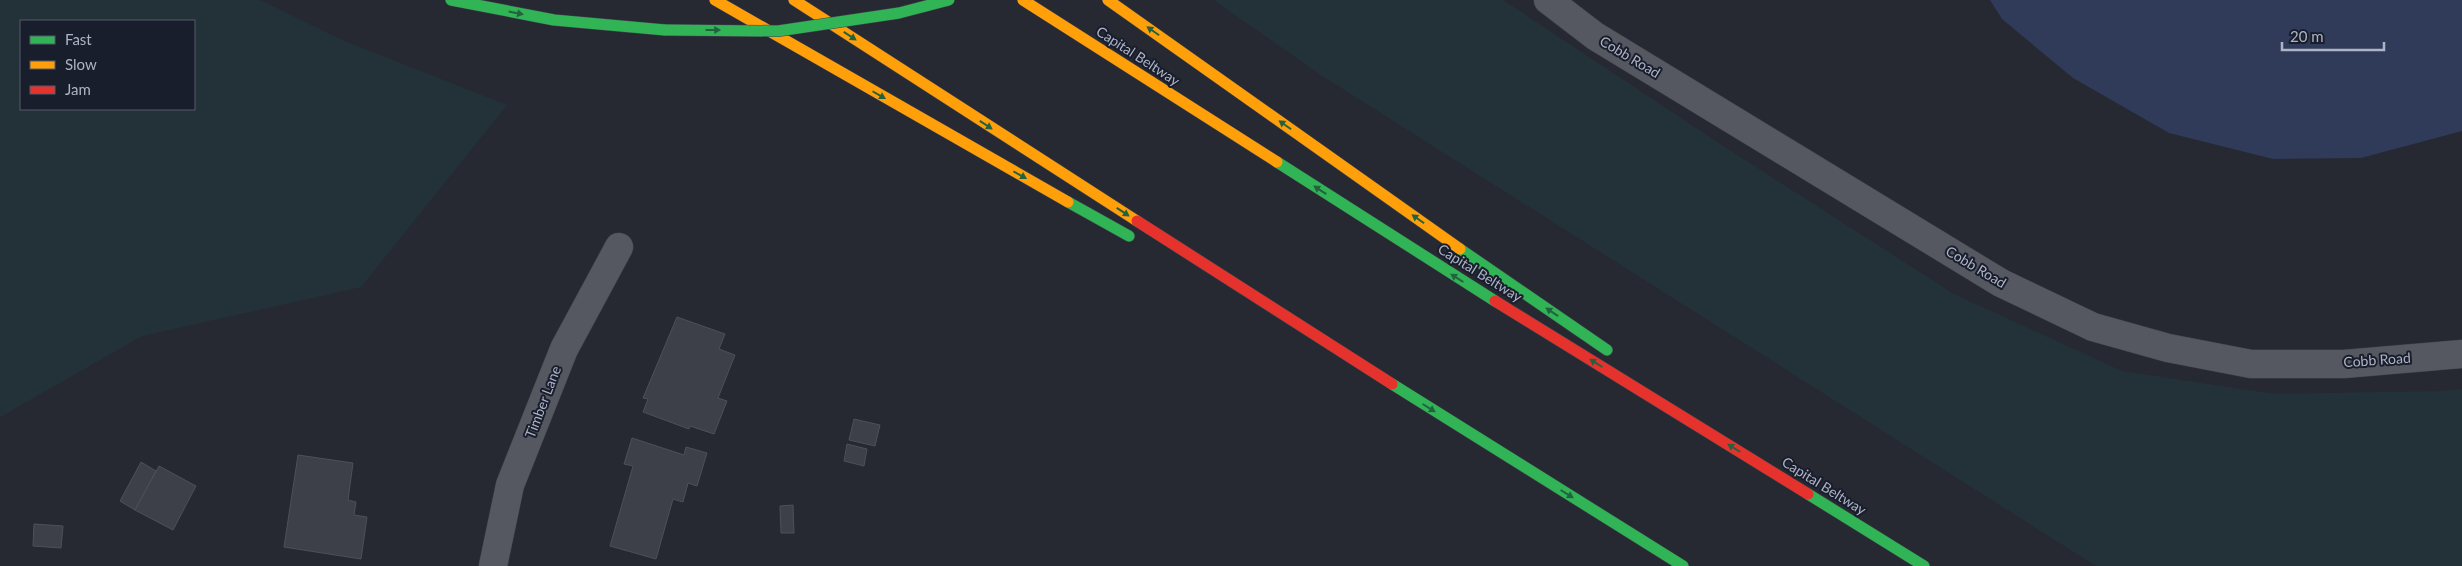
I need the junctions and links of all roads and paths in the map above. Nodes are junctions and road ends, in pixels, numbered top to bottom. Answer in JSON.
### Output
{"nodes":[{"id":1,"x":451,"y":0,"type":"edge"},
{"id":2,"x":715,"y":0,"type":"edge"},
{"id":3,"x":794,"y":0,"type":"edge"},
{"id":4,"x":949,"y":0,"type":"edge"},
{"id":5,"x":1023,"y":0,"type":"edge"},
{"id":6,"x":1108,"y":0,"type":"edge"},
{"id":7,"x":1548,"y":0,"type":"edge"},
{"id":8,"x":1142,"y":244,"type":"dead end"},
{"id":9,"x":619,"y":247,"type":"dead end"},
{"id":10,"x":1210,"y":282,"type":"dead end"},
{"id":11,"x":2462,"y":354,"type":"edge"},
{"id":12,"x":1620,"y":358,"type":"dead end"},
{"id":13,"x":1388,"y":382,"type":"junction"},
{"id":14,"x":1702,"y":414,"type":"dead end"},
{"id":15,"x":493,"y":566,"type":"edge"},
{"id":16,"x":1684,"y":566,"type":"edge"},
{"id":17,"x":1924,"y":566,"type":"edge"}],
"edges":[{"from":1,"to":4,"type":"highway","one_way":true,"bridge":true},
{"from":2,"to":8,"type":"highway","one_way":true},
{"from":3,"to":13,"type":"highway","one_way":true},
{"from":17,"to":5,"type":"highway","name":"Capital Beltway","one_way":true},
{"from":12,"to":6,"type":"highway","one_way":true},
{"from":7,"to":11,"type":"street","name":"Cobb Road"},
{"from":9,"to":15,"type":"street","name":"Timber Lane"},
{"from":10,"to":13,"type":"highway"},
{"from":13,"to":16,"type":"highway","one_way":true},
{"from":14,"to":17,"type":"highway"}]}
